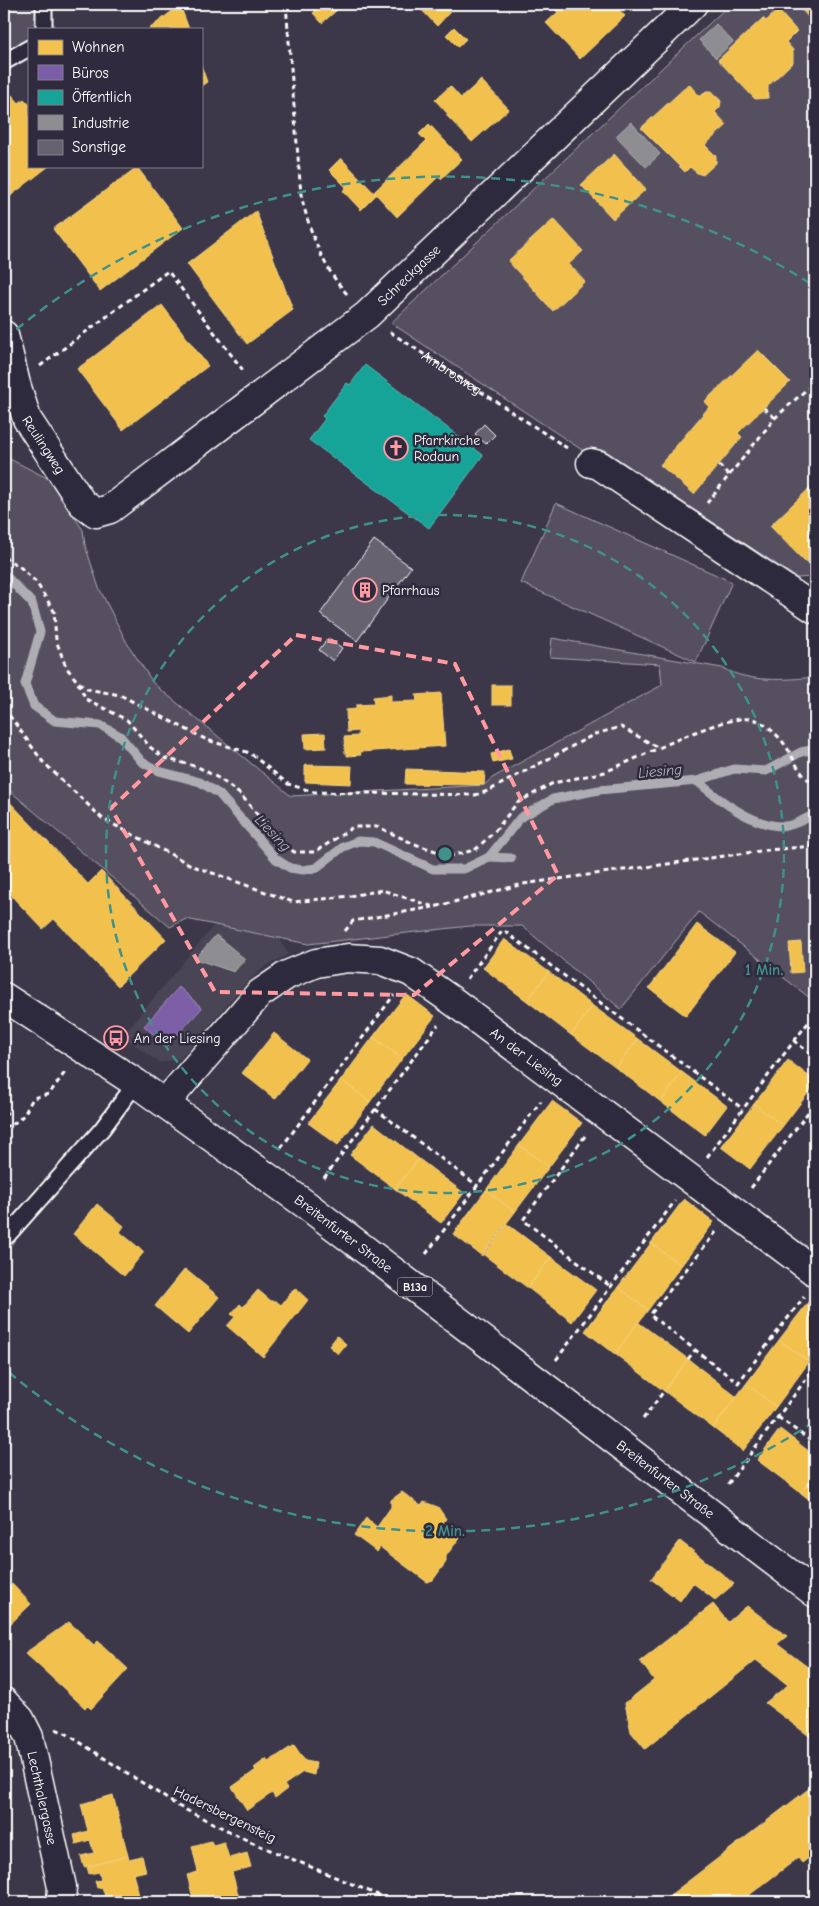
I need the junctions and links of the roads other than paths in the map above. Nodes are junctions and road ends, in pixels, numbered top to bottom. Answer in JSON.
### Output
{"nodes":[{"id":1,"x":44,"y":4,"type":"edge"},
{"id":2,"x":693,"y":4,"type":"edge"},
{"id":3,"x":44,"y":28,"type":"edge"},
{"id":4,"x":28,"y":49,"type":"edge"},
{"id":5,"x":4,"y":62,"type":"edge"},
{"id":6,"x":4,"y":335,"type":"edge"},
{"id":7,"x":591,"y":463,"type":"road end"},
{"id":8,"x":96,"y":513,"type":"joint"},
{"id":9,"x":815,"y":609,"type":"edge"},
{"id":10,"x":4,"y":997,"type":"edge"},
{"id":11,"x":136,"y":1083,"type":"junction"},
{"id":12,"x":165,"y":1103,"type":"junction"},
{"id":13,"x":7,"y":1236,"type":"dead end"},
{"id":14,"x":812,"y":1281,"type":"edge"},
{"id":15,"x":815,"y":1594,"type":"edge"},
{"id":16,"x":4,"y":1702,"type":"edge"},
{"id":17,"x":62,"y":1902,"type":"edge"}],
"edges":[{"from":1,"to":3,"type":"lane"},
{"from":2,"to":8,"type":"street","name":"Schreckgasse"},
{"from":4,"to":5,"type":"lane"},
{"from":6,"to":8,"type":"street","name":"Reulingweg"},
{"from":7,"to":9,"type":"street"},
{"from":10,"to":11,"type":"street","name":"Breitenfurter Straße","number":"B13a"},
{"from":11,"to":12,"type":"street","name":"Breitenfurter Straße","number":"B13a"},
{"from":11,"to":13,"type":"lane"},
{"from":12,"to":14,"type":"street","name":"An der Liesing"},
{"from":12,"to":15,"type":"street","name":"Breitenfurter Straße","number":"B13a"},
{"from":16,"to":17,"type":"street","name":"Lechthalergasse"}]}
